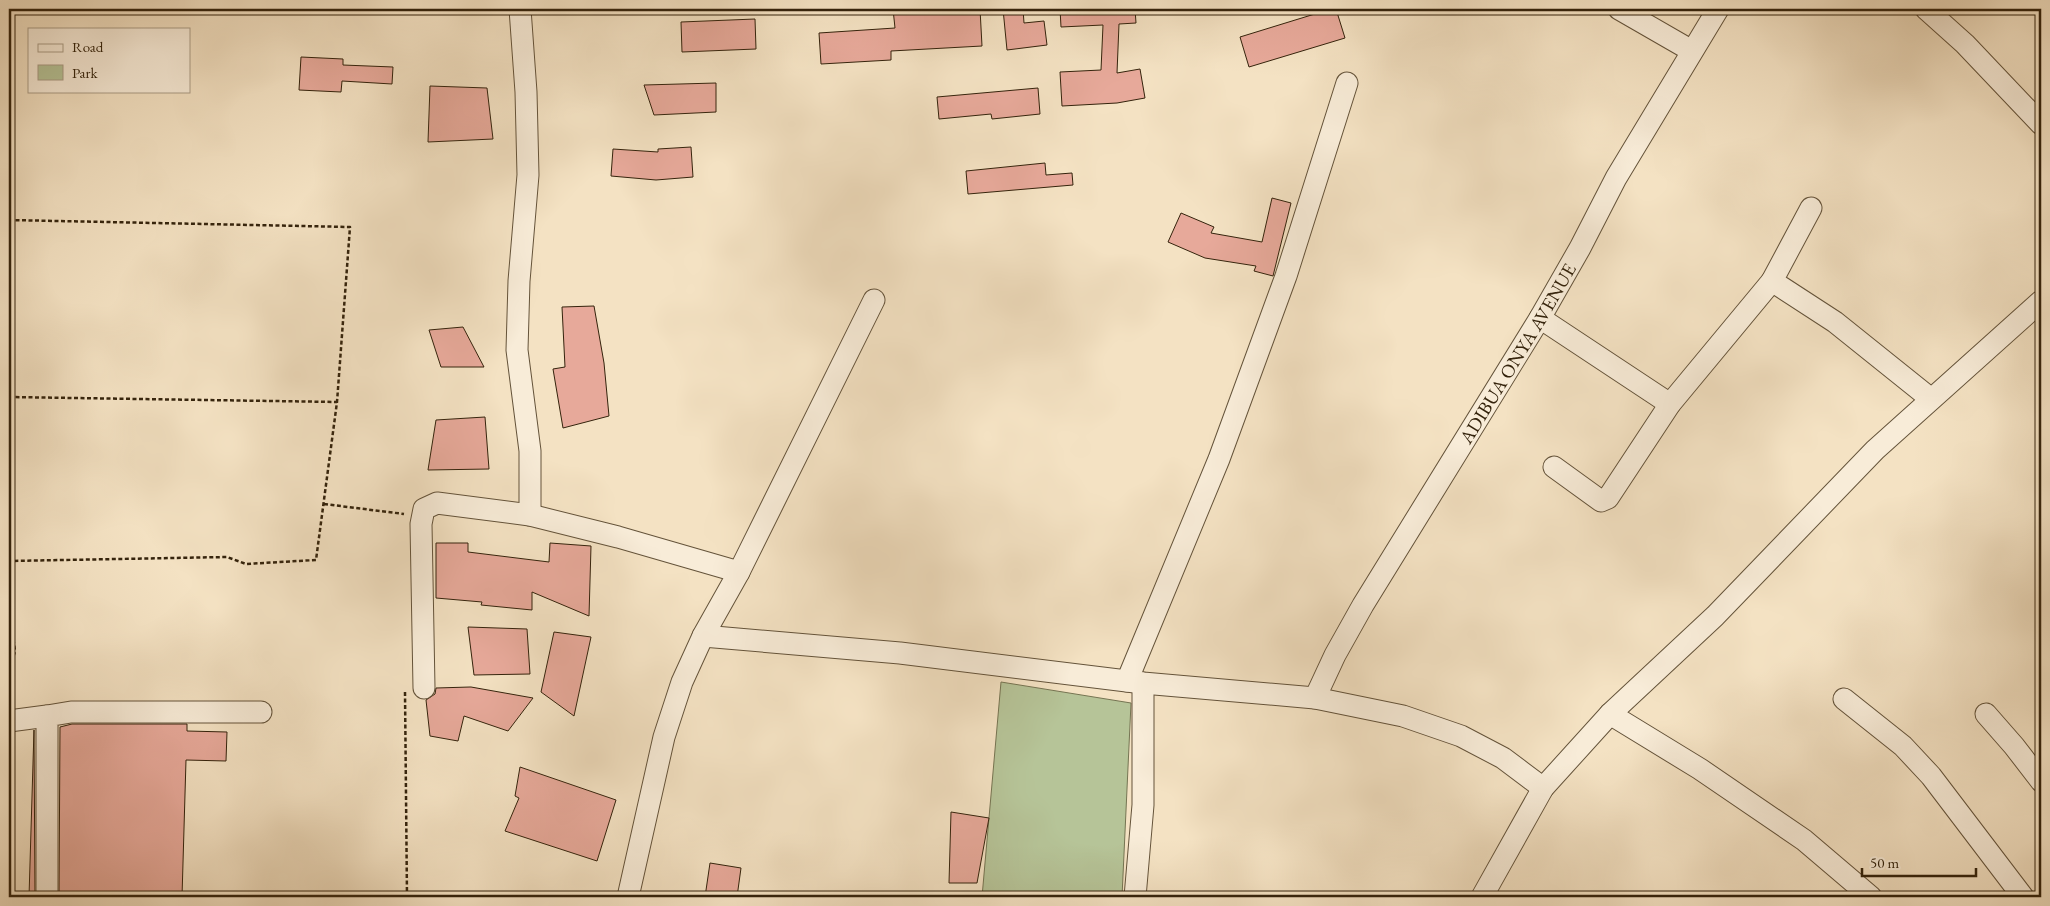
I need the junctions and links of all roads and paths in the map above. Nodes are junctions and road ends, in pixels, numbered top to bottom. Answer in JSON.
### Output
{"nodes":[{"id":1,"x":520,"y":9,"type":"edge"},
{"id":2,"x":1619,"y":9,"type":"edge"},
{"id":3,"x":1718,"y":9,"type":"edge"},
{"id":4,"x":1926,"y":9,"type":"edge"},
{"id":5,"x":1692,"y":51,"type":"junction"},
{"id":6,"x":1347,"y":83,"type":"dead end"},
{"id":7,"x":2041,"y":124,"type":"edge"},
{"id":8,"x":1811,"y":208,"type":"dead end"},
{"id":9,"x":9,"y":220,"type":"edge"},
{"id":10,"x":1772,"y":281,"type":"junction"},
{"id":11,"x":874,"y":300,"type":"dead end"},
{"id":12,"x":2041,"y":301,"type":"edge"},
{"id":13,"x":1540,"y":318,"type":"junction"},
{"id":14,"x":9,"y":397,"type":"edge"},
{"id":15,"x":1931,"y":399,"type":"junction"},
{"id":16,"x":337,"y":402,"type":"junction"},
{"id":17,"x":1670,"y":404,"type":"junction"},
{"id":18,"x":1554,"y":467,"type":"dead end"},
{"id":19,"x":324,"y":504,"type":"junction"},
{"id":20,"x":530,"y":515,"type":"junction"},
{"id":21,"x":404,"y":524,"type":"dead end"},
{"id":22,"x":9,"y":561,"type":"edge"},
{"id":23,"x":739,"y":572,"type":"junction"},
{"id":24,"x":9,"y":607,"type":"edge"},
{"id":25,"x":703,"y":636,"type":"junction"},
{"id":26,"x":9,"y":673,"type":"edge"},
{"id":27,"x":1135,"y":682,"type":"junction"},
{"id":28,"x":415,"y":690,"type":"joint"},
{"id":29,"x":1315,"y":698,"type":"junction"},
{"id":30,"x":1844,"y":699,"type":"dead end"},
{"id":31,"x":261,"y":712,"type":"dead end"},
{"id":32,"x":1610,"y":714,"type":"junction"},
{"id":33,"x":1986,"y":714,"type":"dead end"},
{"id":34,"x":46,"y":716,"type":"junction"},
{"id":35,"x":9,"y":721,"type":"edge"},
{"id":36,"x":2041,"y":782,"type":"edge"},
{"id":37,"x":1543,"y":788,"type":"junction"},
{"id":38,"x":2041,"y":890,"type":"edge"},
{"id":39,"x":47,"y":897,"type":"edge"},
{"id":40,"x":407,"y":897,"type":"edge"},
{"id":41,"x":628,"y":897,"type":"edge"},
{"id":42,"x":1135,"y":897,"type":"edge"},
{"id":43,"x":1482,"y":897,"type":"edge"},
{"id":44,"x":1871,"y":897,"type":"edge"},
{"id":45,"x":2024,"y":897,"type":"edge"},
{"id":46,"x":2033,"y":897,"type":"edge"}],
"edges":[{"from":1,"to":20,"type":"street"},
{"from":2,"to":5,"type":"street"},
{"from":3,"to":5,"type":"street","name":"ADIBUA ONYA AVENUE"},
{"from":4,"to":7,"type":"street"},
{"from":5,"to":13,"type":"street","name":"ADIBUA ONYA AVENUE"},
{"from":6,"to":27,"type":"street"},
{"from":8,"to":10,"type":"street"},
{"from":9,"to":16,"type":"path"},
{"from":10,"to":15,"type":"street"},
{"from":10,"to":17,"type":"street"},
{"from":11,"to":23,"type":"street"},
{"from":12,"to":15,"type":"street"},
{"from":13,"to":17,"type":"street"},
{"from":13,"to":29,"type":"street","name":"ADIBUA ONYA AVENUE"},
{"from":14,"to":16,"type":"path"},
{"from":15,"to":32,"type":"street"},
{"from":16,"to":19,"type":"path"},
{"from":17,"to":18,"type":"street"},
{"from":19,"to":21,"type":"path"},
{"from":19,"to":22,"type":"path"},
{"from":20,"to":23,"type":"street"},
{"from":20,"to":28,"type":"street"},
{"from":23,"to":25,"type":"street"},
{"from":24,"to":26,"type":"path"},
{"from":25,"to":27,"type":"street"},
{"from":25,"to":41,"type":"street"},
{"from":27,"to":29,"type":"street"},
{"from":27,"to":42,"type":"street"},
{"from":28,"to":40,"type":"path"},
{"from":29,"to":37,"type":"street"},
{"from":30,"to":45,"type":"street"},
{"from":31,"to":34,"type":"street"},
{"from":32,"to":37,"type":"street"},
{"from":32,"to":44,"type":"street"},
{"from":33,"to":36,"type":"street"},
{"from":34,"to":35,"type":"street"},
{"from":34,"to":39,"type":"street"},
{"from":37,"to":43,"type":"street"},
{"from":38,"to":46,"type":"street"}]}
